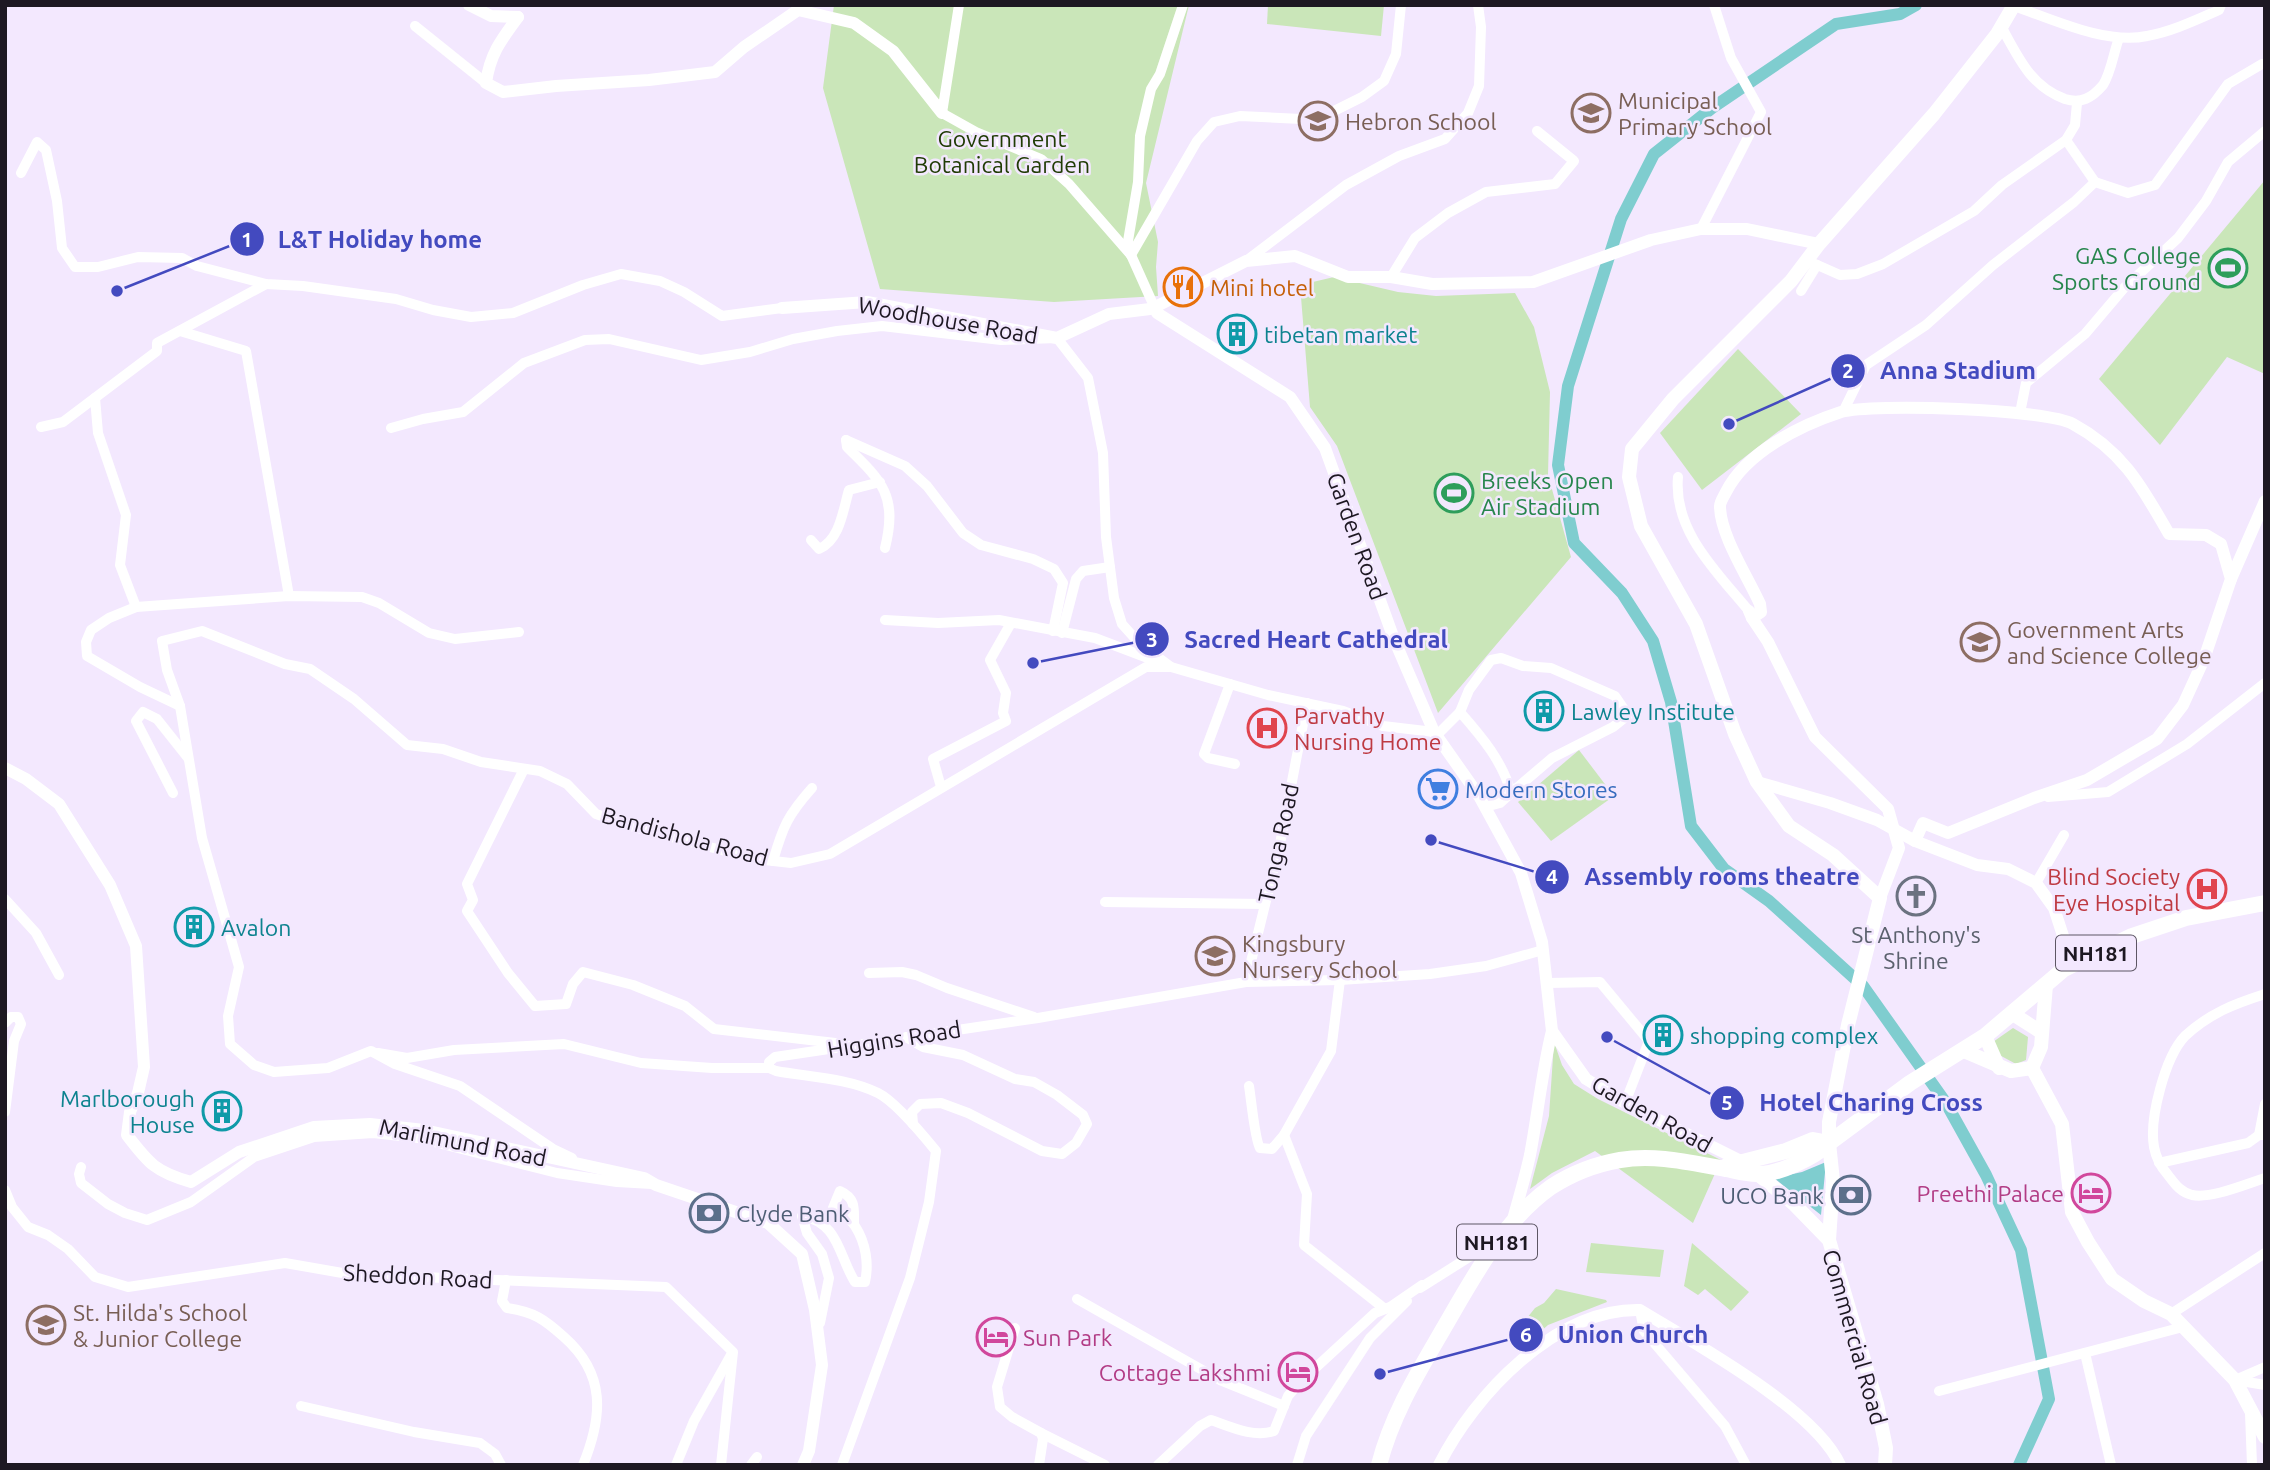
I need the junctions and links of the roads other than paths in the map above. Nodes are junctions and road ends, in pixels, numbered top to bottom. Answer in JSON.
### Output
{"nodes":[{"id":1,"x":469,"y":5,"type":"edge"},
{"id":2,"x":959,"y":5,"type":"edge"},
{"id":3,"x":1183,"y":5,"type":"edge"},
{"id":4,"x":1401,"y":5,"type":"edge"},
{"id":5,"x":1478,"y":5,"type":"edge"},
{"id":6,"x":1714,"y":5,"type":"edge"},
{"id":7,"x":2014,"y":5,"type":"edge"},
{"id":8,"x":2221,"y":5,"type":"edge"},
{"id":9,"x":415,"y":26,"type":"dead end"},
{"id":10,"x":2001,"y":26,"type":"junction"},
{"id":11,"x":2119,"y":37,"type":"junction"},
{"id":12,"x":2262,"y":64,"type":"dead end"},
{"id":13,"x":486,"y":83,"type":"junction"},
{"id":14,"x":2077,"y":103,"type":"junction"},
{"id":15,"x":942,"y":113,"type":"junction"},
{"id":16,"x":1536,"y":131,"type":"dead end"},
{"id":17,"x":2265,"y":131,"type":"edge"},
{"id":18,"x":2066,"y":140,"type":"junction"},
{"id":19,"x":21,"y":173,"type":"dead end"},
{"id":20,"x":2095,"y":183,"type":"junction"},
{"id":21,"x":1701,"y":229,"type":"junction"},
{"id":22,"x":1819,"y":244,"type":"junction"},
{"id":23,"x":1131,"y":255,"type":"junction"},
{"id":24,"x":1246,"y":261,"type":"junction"},
{"id":25,"x":1812,"y":263,"type":"junction"},
{"id":26,"x":1391,"y":277,"type":"junction"},
{"id":27,"x":266,"y":284,"type":"junction"},
{"id":28,"x":1801,"y":291,"type":"dead end"},
{"id":29,"x":782,"y":308,"type":"joint"},
{"id":30,"x":1155,"y":308,"type":"junction"},
{"id":31,"x":180,"y":331,"type":"junction"},
{"id":32,"x":1057,"y":338,"type":"junction"},
{"id":33,"x":95,"y":398,"type":"junction"},
{"id":34,"x":1843,"y":412,"type":"junction"},
{"id":35,"x":2020,"y":413,"type":"junction"},
{"id":36,"x":41,"y":427,"type":"dead end"},
{"id":37,"x":391,"y":428,"type":"dead end"},
{"id":38,"x":1678,"y":477,"type":"dead end"},
{"id":39,"x":880,"y":482,"type":"junction"},
{"id":40,"x":2265,"y":501,"type":"edge"},
{"id":41,"x":811,"y":540,"type":"dead end"},
{"id":42,"x":885,"y":548,"type":"dead end"},
{"id":43,"x":1110,"y":567,"type":"junction"},
{"id":44,"x":2231,"y":579,"type":"junction"},
{"id":45,"x":289,"y":596,"type":"junction"},
{"id":46,"x":136,"y":607,"type":"junction"},
{"id":47,"x":1751,"y":614,"type":"junction"},
{"id":48,"x":885,"y":620,"type":"dead end"},
{"id":49,"x":1010,"y":623,"type":"junction"},
{"id":50,"x":519,"y":632,"type":"dead end"},
{"id":51,"x":1057,"y":632,"type":"junction"},
{"id":52,"x":1171,"y":667,"type":"junction"},
{"id":53,"x":2265,"y":683,"type":"edge"},
{"id":54,"x":1230,"y":684,"type":"junction"},
{"id":55,"x":1307,"y":703,"type":"junction"},
{"id":56,"x":180,"y":706,"type":"junction"},
{"id":57,"x":1460,"y":712,"type":"junction"},
{"id":58,"x":1435,"y":734,"type":"junction"},
{"id":59,"x":188,"y":759,"type":"junction"},
{"id":60,"x":1234,"y":764,"type":"dead end"},
{"id":61,"x":5,"y":768,"type":"edge"},
{"id":62,"x":524,"y":769,"type":"junction"},
{"id":63,"x":1757,"y":782,"type":"junction"},
{"id":64,"x":941,"y":787,"type":"junction"},
{"id":65,"x":812,"y":788,"type":"dead end"},
{"id":66,"x":173,"y":793,"type":"dead end"},
{"id":67,"x":1511,"y":793,"type":"junction"},
{"id":68,"x":2034,"y":798,"type":"junction"},
{"id":69,"x":1485,"y":807,"type":"junction"},
{"id":70,"x":1892,"y":829,"type":"junction"},
{"id":71,"x":2064,"y":835,"type":"dead end"},
{"id":72,"x":1915,"y":841,"type":"junction"},
{"id":73,"x":773,"y":861,"type":"junction"},
{"id":74,"x":2036,"y":883,"type":"junction"},
{"id":75,"x":1880,"y":898,"type":"junction"},
{"id":76,"x":5,"y":899,"type":"edge"},
{"id":77,"x":1105,"y":902,"type":"dead end"},
{"id":78,"x":2265,"y":903,"type":"edge"},
{"id":79,"x":1265,"y":904,"type":"junction"},
{"id":80,"x":1543,"y":950,"type":"junction"},
{"id":81,"x":2064,"y":969,"type":"junction"},
{"id":82,"x":869,"y":973,"type":"dead end"},
{"id":83,"x":59,"y":975,"type":"dead end"},
{"id":84,"x":1340,"y":980,"type":"junction"},
{"id":85,"x":1246,"y":982,"type":"junction"},
{"id":86,"x":1548,"y":983,"type":"junction"},
{"id":87,"x":2046,"y":985,"type":"junction"},
{"id":88,"x":2265,"y":994,"type":"edge"},
{"id":89,"x":2013,"y":1014,"type":"junction"},
{"id":90,"x":1038,"y":1018,"type":"junction"},
{"id":91,"x":5,"y":1023,"type":"edge"},
{"id":92,"x":1552,"y":1031,"type":"junction"},
{"id":93,"x":2041,"y":1032,"type":"junction"},
{"id":94,"x":1986,"y":1036,"type":"junction"},
{"id":95,"x":906,"y":1037,"type":"junction"},
{"id":96,"x":5,"y":1044,"type":"edge"},
{"id":97,"x":854,"y":1045,"type":"junction"},
{"id":98,"x":371,"y":1051,"type":"junction"},
{"id":99,"x":1959,"y":1054,"type":"junction"},
{"id":100,"x":12,"y":1067,"type":"junction"},
{"id":101,"x":769,"y":1068,"type":"junction"},
{"id":102,"x":1999,"y":1068,"type":"junction"},
{"id":103,"x":2032,"y":1068,"type":"junction"},
{"id":104,"x":1249,"y":1086,"type":"dead end"},
{"id":105,"x":1625,"y":1103,"type":"junction"},
{"id":106,"x":2265,"y":1104,"type":"edge"},
{"id":107,"x":5,"y":1112,"type":"edge"},
{"id":108,"x":913,"y":1124,"type":"junction"},
{"id":109,"x":1284,"y":1135,"type":"junction"},
{"id":110,"x":2262,"y":1135,"type":"edge"},
{"id":111,"x":1829,"y":1143,"type":"junction"},
{"id":112,"x":1743,"y":1162,"type":"junction"},
{"id":113,"x":2159,"y":1163,"type":"junction"},
{"id":114,"x":81,"y":1167,"type":"dead end"},
{"id":115,"x":1720,"y":1168,"type":"junction"},
{"id":116,"x":595,"y":1169,"type":"junction"},
{"id":117,"x":1759,"y":1175,"type":"junction"},
{"id":118,"x":2265,"y":1178,"type":"edge"},
{"id":119,"x":656,"y":1185,"type":"junction"},
{"id":120,"x":5,"y":1190,"type":"edge"},
{"id":121,"x":854,"y":1224,"type":"dead end"},
{"id":122,"x":1511,"y":1224,"type":"junction"},
{"id":123,"x":1500,"y":1238,"type":"junction"},
{"id":124,"x":1829,"y":1240,"type":"junction"},
{"id":125,"x":2265,"y":1253,"type":"edge"},
{"id":126,"x":506,"y":1280,"type":"junction"},
{"id":127,"x":1422,"y":1285,"type":"junction"},
{"id":128,"x":1076,"y":1298,"type":"dead end"},
{"id":129,"x":1385,"y":1309,"type":"junction"},
{"id":130,"x":1640,"y":1310,"type":"junction"},
{"id":131,"x":2171,"y":1314,"type":"junction"},
{"id":132,"x":2183,"y":1327,"type":"junction"},
{"id":133,"x":1015,"y":1328,"type":"dead end"},
{"id":134,"x":817,"y":1344,"type":"junction"},
{"id":135,"x":733,"y":1352,"type":"junction"},
{"id":136,"x":2085,"y":1353,"type":"junction"},
{"id":137,"x":2265,"y":1367,"type":"edge"},
{"id":138,"x":2235,"y":1380,"type":"junction"},
{"id":139,"x":2265,"y":1385,"type":"edge"},
{"id":140,"x":1940,"y":1391,"type":"dead end"},
{"id":141,"x":301,"y":1406,"type":"dead end"},
{"id":142,"x":1284,"y":1406,"type":"junction"},
{"id":143,"x":2249,"y":1406,"type":"junction"},
{"id":144,"x":1041,"y":1433,"type":"junction"},
{"id":145,"x":2265,"y":1437,"type":"edge"},
{"id":146,"x":502,"y":1465,"type":"edge"},
{"id":147,"x":583,"y":1465,"type":"edge"},
{"id":148,"x":676,"y":1465,"type":"edge"},
{"id":149,"x":721,"y":1465,"type":"edge"},
{"id":150,"x":803,"y":1465,"type":"edge"},
{"id":151,"x":842,"y":1465,"type":"edge"},
{"id":152,"x":1039,"y":1465,"type":"edge"},
{"id":153,"x":1105,"y":1465,"type":"edge"},
{"id":154,"x":1158,"y":1465,"type":"edge"},
{"id":155,"x":1297,"y":1465,"type":"edge"},
{"id":156,"x":1379,"y":1465,"type":"edge"},
{"id":157,"x":1439,"y":1465,"type":"edge"},
{"id":158,"x":1746,"y":1465,"type":"edge"},
{"id":159,"x":1840,"y":1465,"type":"edge"},
{"id":160,"x":1885,"y":1465,"type":"edge"},
{"id":161,"x":2111,"y":1465,"type":"edge"},
{"id":162,"x":2252,"y":1465,"type":"edge"}],
"edges":[{"from":1,"to":13,"type":"street"},
{"from":2,"to":15,"type":"street"},
{"from":3,"to":23,"type":"street"},
{"from":4,"to":23,"type":"street"},
{"from":5,"to":24,"type":"street"},
{"from":6,"to":21,"type":"street"},
{"from":7,"to":10,"type":"main road"},
{"from":7,"to":11,"type":"street"},
{"from":8,"to":11,"type":"street"},
{"from":9,"to":13,"type":"street"},
{"from":10,"to":14,"type":"street"},
{"from":10,"to":22,"type":"main road"},
{"from":11,"to":14,"type":"street"},
{"from":12,"to":20,"type":"street"},
{"from":13,"to":15,"type":"street"},
{"from":14,"to":18,"type":"street"},
{"from":15,"to":23,"type":"street"},
{"from":16,"to":26,"type":"street"},
{"from":17,"to":35,"type":"street"},
{"from":18,"to":20,"type":"street"},
{"from":18,"to":25,"type":"street"},
{"from":19,"to":27,"type":"street"},
{"from":20,"to":34,"type":"street"},
{"from":21,"to":22,"type":"street"},
{"from":21,"to":26,"type":"street"},
{"from":22,"to":25,"type":"main road"},
{"from":23,"to":30,"type":"street"},
{"from":24,"to":26,"type":"street"},
{"from":24,"to":30,"type":"street","name":"Woodhouse Road"},
{"from":25,"to":28,"type":"street"},
{"from":25,"to":63,"type":"main road"},
{"from":27,"to":29,"type":"street"},
{"from":27,"to":31,"type":"street"},
{"from":29,"to":32,"type":"street","name":"Woodhouse Road"},
{"from":30,"to":32,"type":"street","name":"Woodhouse Road"},
{"from":30,"to":58,"type":"street","name":"Garden Road"},
{"from":31,"to":33,"type":"street"},
{"from":31,"to":45,"type":"street"},
{"from":32,"to":37,"type":"street"},
{"from":32,"to":43,"type":"street"},
{"from":33,"to":36,"type":"street"},
{"from":33,"to":46,"type":"street"},
{"from":34,"to":35,"type":"street"},
{"from":34,"to":47,"type":"street"},
{"from":35,"to":44,"type":"street"},
{"from":38,"to":47,"type":"street"},
{"from":39,"to":41,"type":"street"},
{"from":39,"to":42,"type":"street"},
{"from":39,"to":51,"type":"street"},
{"from":40,"to":44,"type":"street"},
{"from":43,"to":51,"type":"street"},
{"from":43,"to":52,"type":"street"},
{"from":44,"to":68,"type":"street"},
{"from":45,"to":46,"type":"street"},
{"from":45,"to":50,"type":"street"},
{"from":46,"to":56,"type":"street"},
{"from":47,"to":70,"type":"street"},
{"from":48,"to":49,"type":"street"},
{"from":49,"to":51,"type":"street"},
{"from":49,"to":64,"type":"street"},
{"from":51,"to":52,"type":"street"},
{"from":52,"to":54,"type":"street","name":"Bandishola Road"},
{"from":52,"to":64,"type":"street","name":"Bandishola Road"},
{"from":53,"to":68,"type":"street"},
{"from":54,"to":55,"type":"street","name":"Bandishola Road"},
{"from":54,"to":60,"type":"street"},
{"from":55,"to":58,"type":"street","name":"Bandishola Road"},
{"from":55,"to":79,"type":"street","name":"Tonga Road"},
{"from":56,"to":59,"type":"street","name":"Bandishola Road"},
{"from":56,"to":62,"type":"street","name":"Bandishola Road"},
{"from":57,"to":58,"type":"street"},
{"from":57,"to":67,"type":"street"},
{"from":57,"to":67,"type":"street"},
{"from":58,"to":69,"type":"street","name":"Garden Road"},
{"from":59,"to":66,"type":"street"},
{"from":59,"to":98,"type":"street","name":"Bandishola Road"},
{"from":61,"to":116,"type":"street","name":"Marlimund Road"},
{"from":62,"to":73,"type":"street","name":"Bandishola Road"},
{"from":62,"to":97,"type":"street"},
{"from":63,"to":70,"type":"street"},
{"from":63,"to":75,"type":"main road"},
{"from":64,"to":73,"type":"street","name":"Bandishola Road"},
{"from":65,"to":73,"type":"street"},
{"from":67,"to":69,"type":"street"},
{"from":68,"to":72,"type":"street"},
{"from":69,"to":80,"type":"street","name":"Garden Road"},
{"from":70,"to":72,"type":"street"},
{"from":70,"to":75,"type":"street"},
{"from":71,"to":74,"type":"street"},
{"from":72,"to":74,"type":"street"},
{"from":74,"to":81,"type":"street"},
{"from":75,"to":111,"type":"main road"},
{"from":76,"to":83,"type":"street"},
{"from":77,"to":79,"type":"street"},
{"from":78,"to":81,"type":"highway","number":"NH181"},
{"from":79,"to":85,"type":"street","name":"Tonga Road"},
{"from":80,"to":84,"type":"street","name":"Higgins Road"},
{"from":80,"to":86,"type":"street","name":"Garden Road"},
{"from":81,"to":87,"type":"highway","number":"NH181"},
{"from":82,"to":90,"type":"street"},
{"from":84,"to":85,"type":"street","name":"Higgins Road"},
{"from":84,"to":109,"type":"street"},
{"from":85,"to":90,"type":"street","name":"Higgins Road"},
{"from":86,"to":92,"type":"street","name":"Garden Road"},
{"from":86,"to":105,"type":"street"},
{"from":87,"to":89,"type":"highway","number":"NH181"},
{"from":87,"to":93,"type":"main road"},
{"from":88,"to":113,"type":"street"},
{"from":89,"to":93,"type":"main road"},
{"from":89,"to":94,"type":"highway","number":"NH181"},
{"from":90,"to":95,"type":"street","name":"Higgins Road"},
{"from":91,"to":100,"type":"street"},
{"from":92,"to":105,"type":"street","name":"Garden Road"},
{"from":92,"to":122,"type":"street"},
{"from":93,"to":103,"type":"main road"},
{"from":94,"to":99,"type":"highway","number":"NH181"},
{"from":94,"to":102,"type":"main road"},
{"from":95,"to":97,"type":"street","name":"Higgins Road"},
{"from":95,"to":108,"type":"street"},
{"from":96,"to":100,"type":"street"},
{"from":97,"to":101,"type":"street","name":"Higgins Road"},
{"from":98,"to":101,"type":"street"},
{"from":98,"to":116,"type":"street"},
{"from":99,"to":102,"type":"main road"},
{"from":99,"to":111,"type":"highway","number":"NH181"},
{"from":100,"to":107,"type":"street"},
{"from":101,"to":108,"type":"street","name":"Higgins Road"},
{"from":102,"to":103,"type":"main road"},
{"from":103,"to":131,"type":"main road"},
{"from":104,"to":109,"type":"street"},
{"from":105,"to":112,"type":"street","name":"Garden Road"},
{"from":106,"to":110,"type":"street"},
{"from":108,"to":151,"type":"street","name":"Higgins Road"},
{"from":109,"to":129,"type":"street"},
{"from":110,"to":113,"type":"street"},
{"from":111,"to":112,"type":"highway","number":"NH181"},
{"from":111,"to":117,"type":"highway","number":"NH181"},
{"from":111,"to":124,"type":"main road"},
{"from":112,"to":115,"type":"highway","number":"NH181"},
{"from":112,"to":117,"type":"main road","name":"Commercial Road"},
{"from":113,"to":118,"type":"street"},
{"from":114,"to":119,"type":"street"},
{"from":115,"to":117,"type":"highway","number":"NH181"},
{"from":115,"to":122,"type":"highway","number":"NH181"},
{"from":116,"to":119,"type":"street","name":"Marlimund Road"},
{"from":117,"to":124,"type":"main road","name":"Commercial Road"},
{"from":119,"to":134,"type":"street","name":"Marlimund Road"},
{"from":120,"to":126,"type":"street","name":"Sheddon Road"},
{"from":121,"to":134,"type":"street"},
{"from":122,"to":123,"type":"highway","number":"NH181"},
{"from":123,"to":127,"type":"street"},
{"from":123,"to":156,"type":"highway","number":"NH181"},
{"from":124,"to":160,"type":"main road","name":"Commercial Road"},
{"from":125,"to":131,"type":"street"},
{"from":126,"to":135,"type":"street","name":"Sheddon Road"},
{"from":126,"to":147,"type":"street"},
{"from":127,"to":129,"type":"street"},
{"from":127,"to":155,"type":"street"},
{"from":128,"to":142,"type":"street"},
{"from":129,"to":142,"type":"street"},
{"from":130,"to":157,"type":"street"},
{"from":130,"to":158,"type":"street"},
{"from":130,"to":159,"type":"street"},
{"from":131,"to":132,"type":"main road"},
{"from":132,"to":136,"type":"street"},
{"from":132,"to":138,"type":"main road"},
{"from":133,"to":144,"type":"street"},
{"from":134,"to":150,"type":"street","name":"Marlimund Road"},
{"from":135,"to":148,"type":"street"},
{"from":135,"to":149,"type":"street"},
{"from":136,"to":140,"type":"street"},
{"from":136,"to":161,"type":"street"},
{"from":137,"to":138,"type":"street"},
{"from":138,"to":139,"type":"street"},
{"from":138,"to":143,"type":"main road"},
{"from":141,"to":146,"type":"street"},
{"from":142,"to":154,"type":"street"},
{"from":143,"to":145,"type":"main road"},
{"from":143,"to":162,"type":"street"},
{"from":144,"to":152,"type":"street"},
{"from":144,"to":153,"type":"street"}]}
